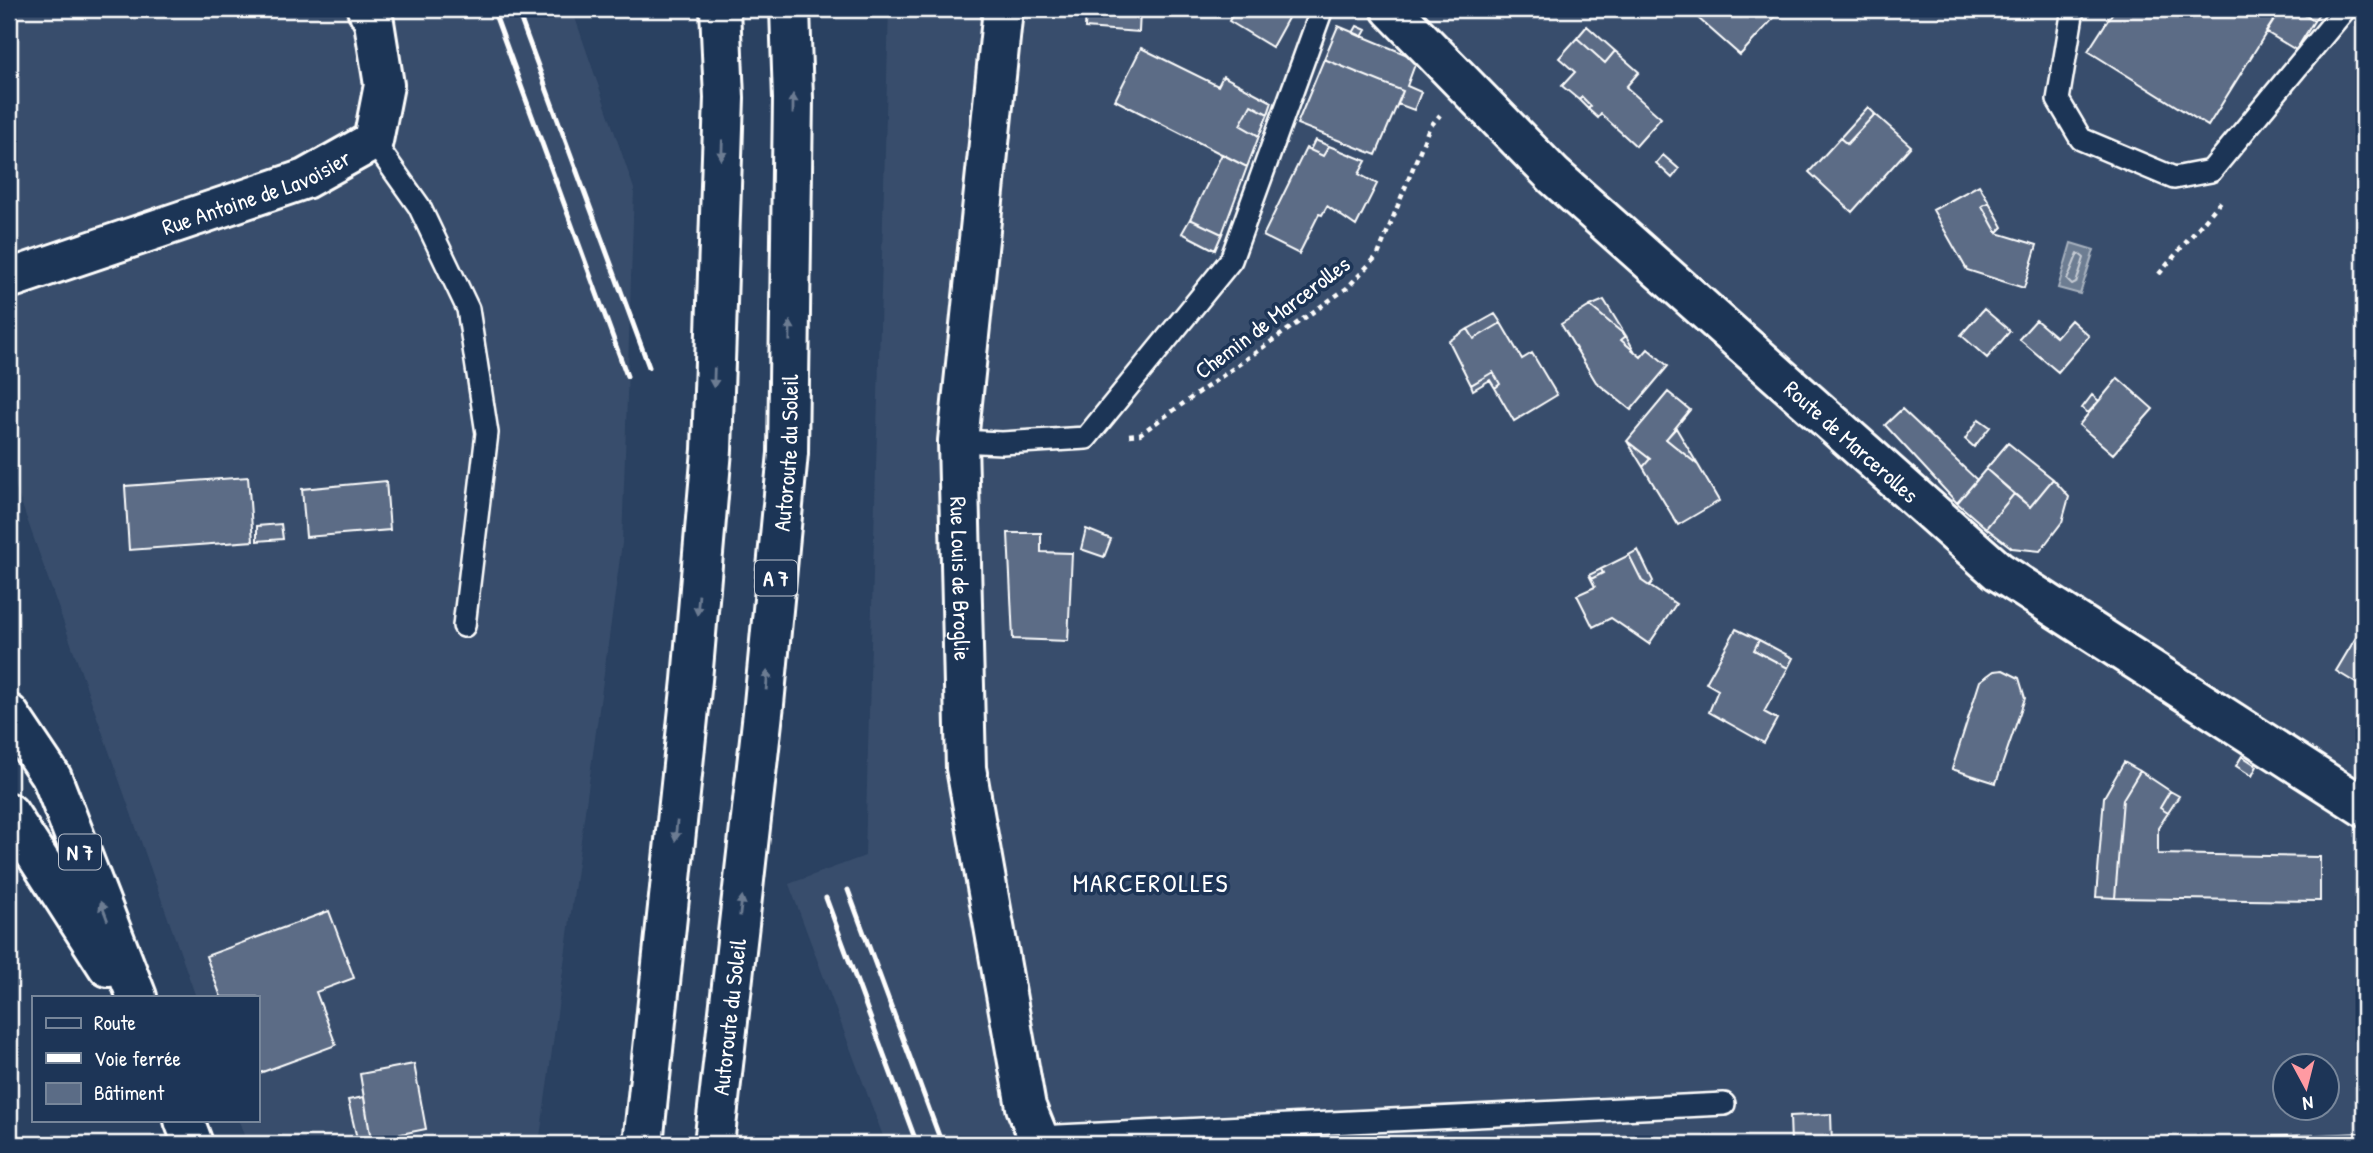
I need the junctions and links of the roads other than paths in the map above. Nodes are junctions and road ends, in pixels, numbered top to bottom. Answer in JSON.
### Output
{"nodes":[{"id":1,"x":367,"y":9,"type":"edge"},
{"id":2,"x":720,"y":9,"type":"edge"},
{"id":3,"x":790,"y":9,"type":"edge"},
{"id":4,"x":1003,"y":9,"type":"edge"},
{"id":5,"x":1322,"y":9,"type":"edge"},
{"id":6,"x":1391,"y":9,"type":"edge"},
{"id":7,"x":2073,"y":9,"type":"edge"},
{"id":8,"x":2345,"y":9,"type":"edge"},
{"id":9,"x":373,"y":141,"type":"junction"},
{"id":10,"x":9,"y":279,"type":"edge"},
{"id":11,"x":958,"y":441,"type":"junction"},
{"id":12,"x":464,"y":626,"type":"dead end"},
{"id":13,"x":9,"y":713,"type":"edge"},
{"id":14,"x":2364,"y":807,"type":"edge"},
{"id":15,"x":9,"y":813,"type":"edge"},
{"id":16,"x":126,"y":996,"type":"edge"},
{"id":17,"x":137,"y":996,"type":"edge"},
{"id":18,"x":1724,"y":1104,"type":"dead end"},
{"id":19,"x":185,"y":1122,"type":"edge"},
{"id":20,"x":1200,"y":1137,"type":"edge"},
{"id":21,"x":1040,"y":1141,"type":"edge"},
{"id":22,"x":193,"y":1144,"type":"edge"},
{"id":23,"x":643,"y":1144,"type":"edge"},
{"id":24,"x":714,"y":1144,"type":"edge"}],
"edges":[{"from":1,"to":9,"type":"main road","name":"Rue Antoine de Lavoisier"},
{"from":2,"to":23,"type":"main road","one_way":true},
{"from":24,"to":3,"type":"main road","name":"Autoroute du Soleil","number":"A 7","one_way":true},
{"from":4,"to":11,"type":"main road","name":"Rue Louis de Broglie"},
{"from":5,"to":11,"type":"lane"},
{"from":6,"to":14,"type":"main road","name":"Route de Marcerolles"},
{"from":7,"to":8,"type":"lane"},
{"from":9,"to":10,"type":"main road","name":"Rue Antoine de Lavoisier"},
{"from":9,"to":12,"type":"lane"},
{"from":11,"to":21,"type":"main road","name":"Rue Louis de Broglie"},
{"from":17,"to":13,"type":"main road","number":"N 7","one_way":true},
{"from":15,"to":16,"type":"main road","number":"N 7"},
{"from":18,"to":20,"type":"lane"},
{"from":19,"to":22,"type":"main road"},
{"from":20,"to":21,"type":"lane"}]}
